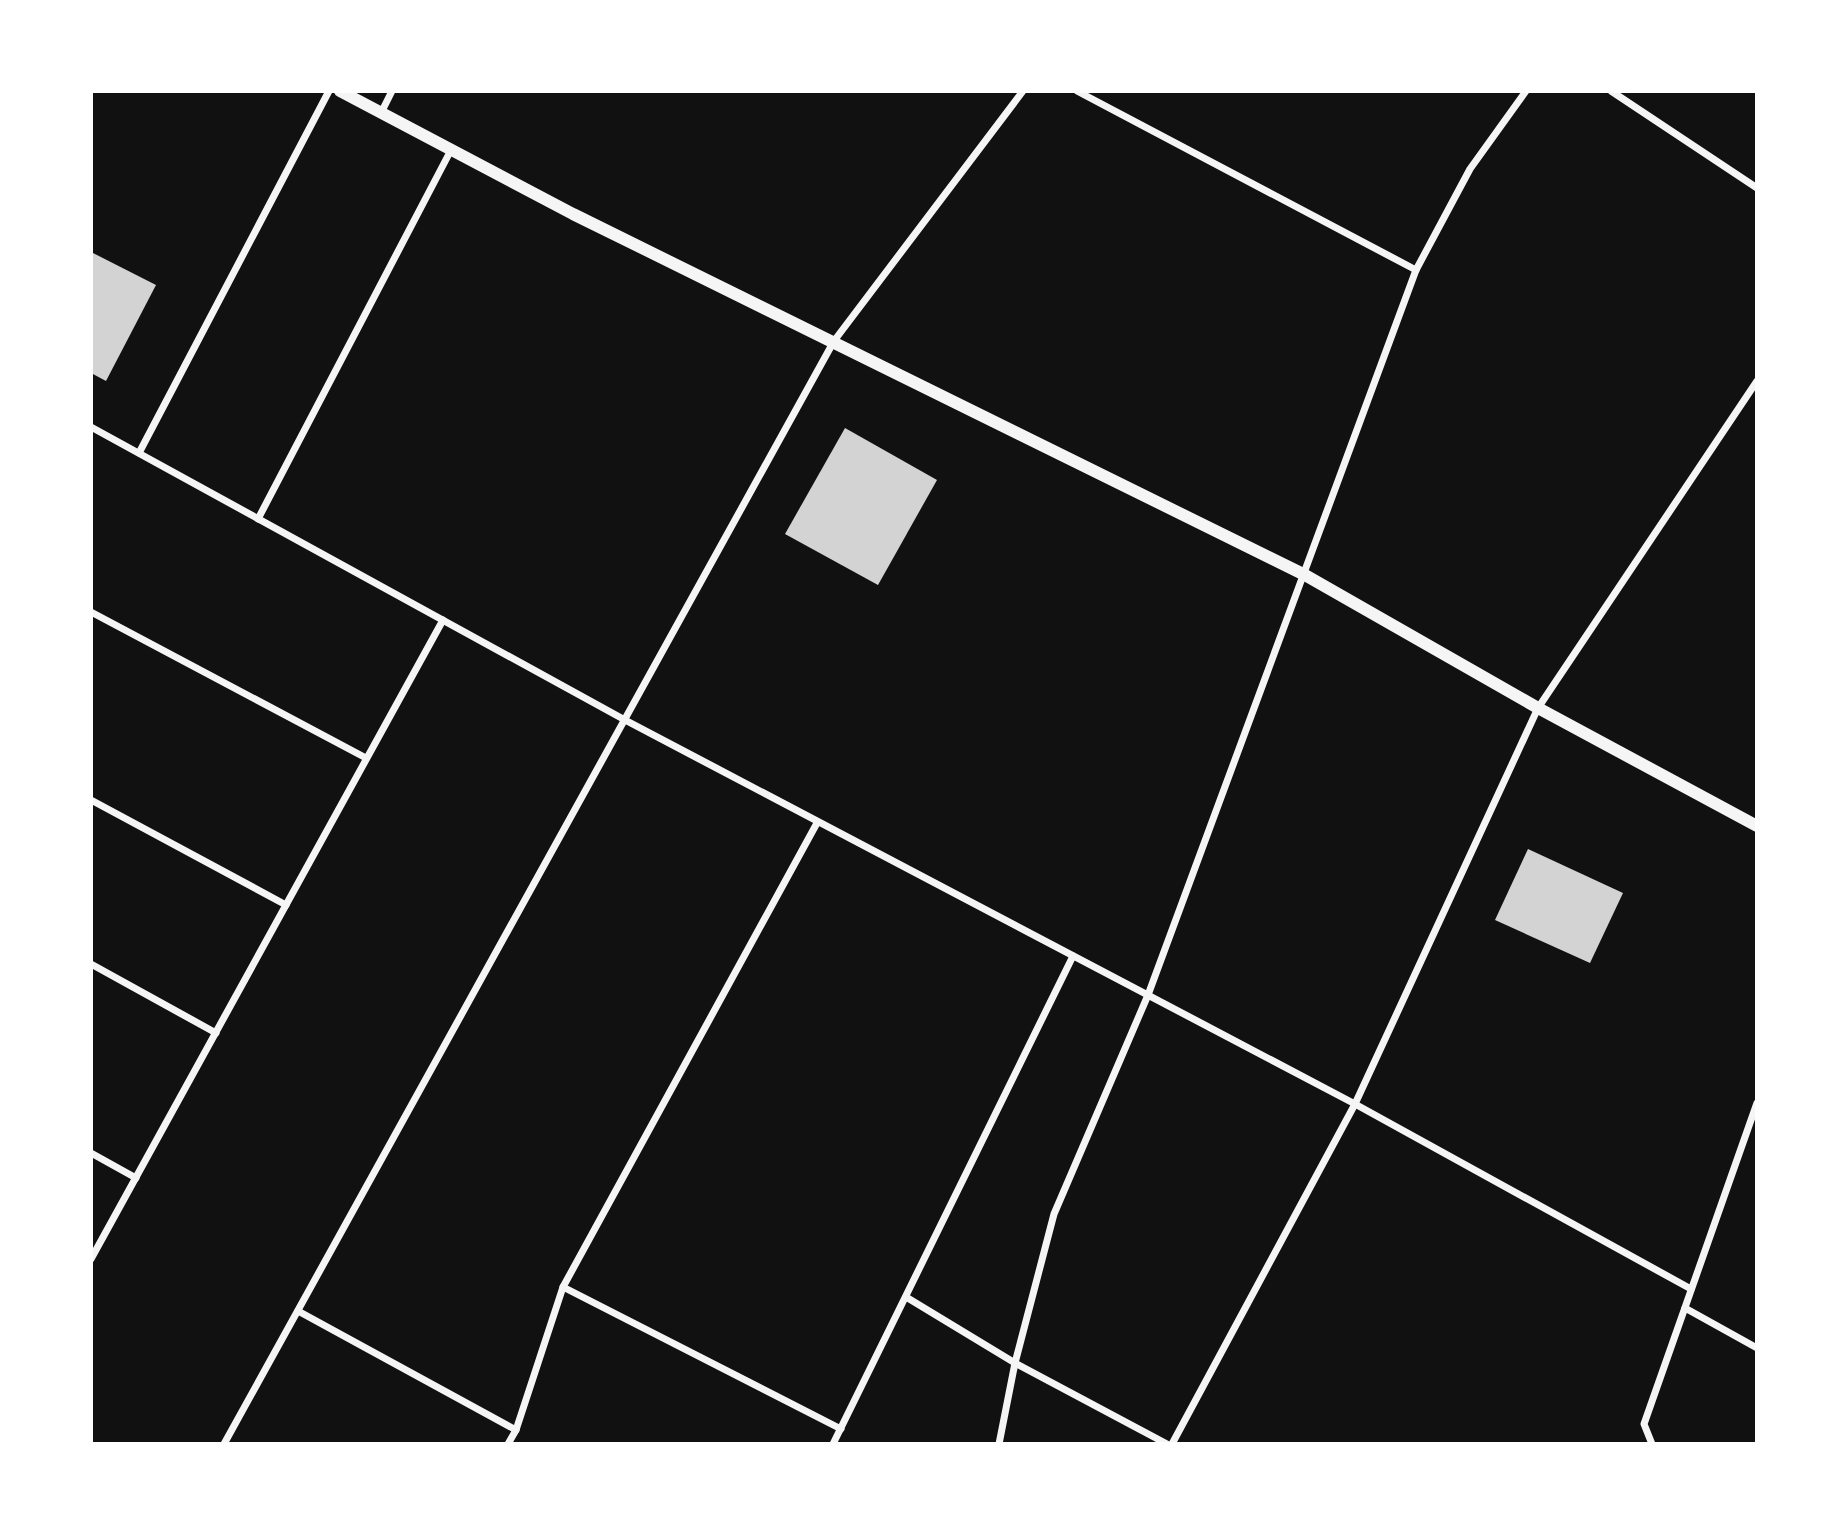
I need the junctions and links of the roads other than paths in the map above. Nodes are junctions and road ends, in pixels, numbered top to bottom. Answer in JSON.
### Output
{"nodes":[{"id":1,"x":328,"y":91,"type":"edge"},
{"id":2,"x":340,"y":91,"type":"edge"},
{"id":3,"x":392,"y":91,"type":"edge"},
{"id":4,"x":1023,"y":91,"type":"edge"},
{"id":5,"x":1077,"y":91,"type":"edge"},
{"id":6,"x":1526,"y":91,"type":"edge"},
{"id":7,"x":1611,"y":91,"type":"edge"},
{"id":8,"x":381,"y":113,"type":"junction"},
{"id":9,"x":452,"y":149,"type":"junction"},
{"id":10,"x":1757,"y":188,"type":"edge"},
{"id":11,"x":1416,"y":270,"type":"junction"},
{"id":12,"x":834,"y":341,"type":"junction"},
{"id":13,"x":1757,"y":381,"type":"edge"},
{"id":14,"x":91,"y":427,"type":"edge"},
{"id":15,"x":139,"y":453,"type":"junction"},
{"id":16,"x":258,"y":519,"type":"junction"},
{"id":17,"x":1304,"y":575,"type":"junction"},
{"id":18,"x":91,"y":612,"type":"edge"},
{"id":19,"x":443,"y":620,"type":"junction"},
{"id":20,"x":1538,"y":708,"type":"junction"},
{"id":21,"x":625,"y":720,"type":"junction"},
{"id":22,"x":366,"y":758,"type":"junction"},
{"id":23,"x":91,"y":800,"type":"edge"},
{"id":24,"x":817,"y":823,"type":"junction"},
{"id":25,"x":1757,"y":826,"type":"edge"},
{"id":26,"x":286,"y":905,"type":"junction"},
{"id":27,"x":1073,"y":956,"type":"junction"},
{"id":28,"x":91,"y":964,"type":"edge"},
{"id":29,"x":1148,"y":995,"type":"junction"},
{"id":30,"x":216,"y":1033,"type":"junction"},
{"id":31,"x":1757,"y":1103,"type":"edge"},
{"id":32,"x":1355,"y":1104,"type":"junction"},
{"id":33,"x":91,"y":1153,"type":"edge"},
{"id":34,"x":136,"y":1178,"type":"junction"},
{"id":35,"x":91,"y":1259,"type":"edge"},
{"id":36,"x":563,"y":1287,"type":"junction"},
{"id":37,"x":1691,"y":1289,"type":"junction"},
{"id":38,"x":906,"y":1297,"type":"junction"},
{"id":39,"x":1685,"y":1308,"type":"junction"},
{"id":40,"x":298,"y":1311,"type":"junction"},
{"id":41,"x":1757,"y":1348,"type":"edge"},
{"id":42,"x":1015,"y":1363,"type":"junction"},
{"id":43,"x":841,"y":1429,"type":"junction"},
{"id":44,"x":516,"y":1430,"type":"junction"},
{"id":45,"x":225,"y":1444,"type":"edge"},
{"id":46,"x":508,"y":1444,"type":"edge"},
{"id":47,"x":833,"y":1444,"type":"edge"},
{"id":48,"x":999,"y":1444,"type":"edge"},
{"id":49,"x":1170,"y":1444,"type":"edge"},
{"id":50,"x":1652,"y":1444,"type":"edge"}],
"edges":[{"from":1,"to":15,"type":"street"},
{"from":2,"to":8,"type":"street"},
{"from":3,"to":8,"type":"street"},
{"from":4,"to":12,"type":"street"},
{"from":5,"to":11,"type":"street"},
{"from":6,"to":11,"type":"street"},
{"from":7,"to":10,"type":"street"},
{"from":8,"to":9,"type":"street"},
{"from":9,"to":12,"type":"street"},
{"from":9,"to":16,"type":"street"},
{"from":11,"to":17,"type":"street"},
{"from":12,"to":17,"type":"street"},
{"from":12,"to":21,"type":"street"},
{"from":13,"to":20,"type":"street"},
{"from":14,"to":15,"type":"street"},
{"from":15,"to":16,"type":"street"},
{"from":16,"to":19,"type":"street"},
{"from":17,"to":20,"type":"street"},
{"from":17,"to":29,"type":"street"},
{"from":18,"to":22,"type":"street"},
{"from":19,"to":21,"type":"street"},
{"from":19,"to":22,"type":"street"},
{"from":20,"to":25,"type":"street"},
{"from":20,"to":32,"type":"street"},
{"from":21,"to":24,"type":"street"},
{"from":21,"to":40,"type":"street"},
{"from":22,"to":26,"type":"street"},
{"from":23,"to":26,"type":"street"},
{"from":24,"to":27,"type":"street"},
{"from":24,"to":36,"type":"street"},
{"from":26,"to":30,"type":"street"},
{"from":27,"to":29,"type":"street"},
{"from":27,"to":38,"type":"street"},
{"from":28,"to":30,"type":"street"},
{"from":29,"to":32,"type":"street"},
{"from":29,"to":42,"type":"street"},
{"from":30,"to":34,"type":"street"},
{"from":31,"to":37,"type":"street"},
{"from":32,"to":37,"type":"street"},
{"from":32,"to":49,"type":"street"},
{"from":33,"to":34,"type":"street"},
{"from":34,"to":35,"type":"street"},
{"from":36,"to":43,"type":"street"},
{"from":36,"to":44,"type":"street"},
{"from":37,"to":39,"type":"street"},
{"from":38,"to":42,"type":"street"},
{"from":38,"to":43,"type":"street"},
{"from":39,"to":41,"type":"street"},
{"from":39,"to":50,"type":"street"},
{"from":40,"to":44,"type":"street"},
{"from":40,"to":45,"type":"street"},
{"from":42,"to":48,"type":"street"},
{"from":42,"to":49,"type":"street"},
{"from":43,"to":47,"type":"street"},
{"from":44,"to":46,"type":"street"}]}
